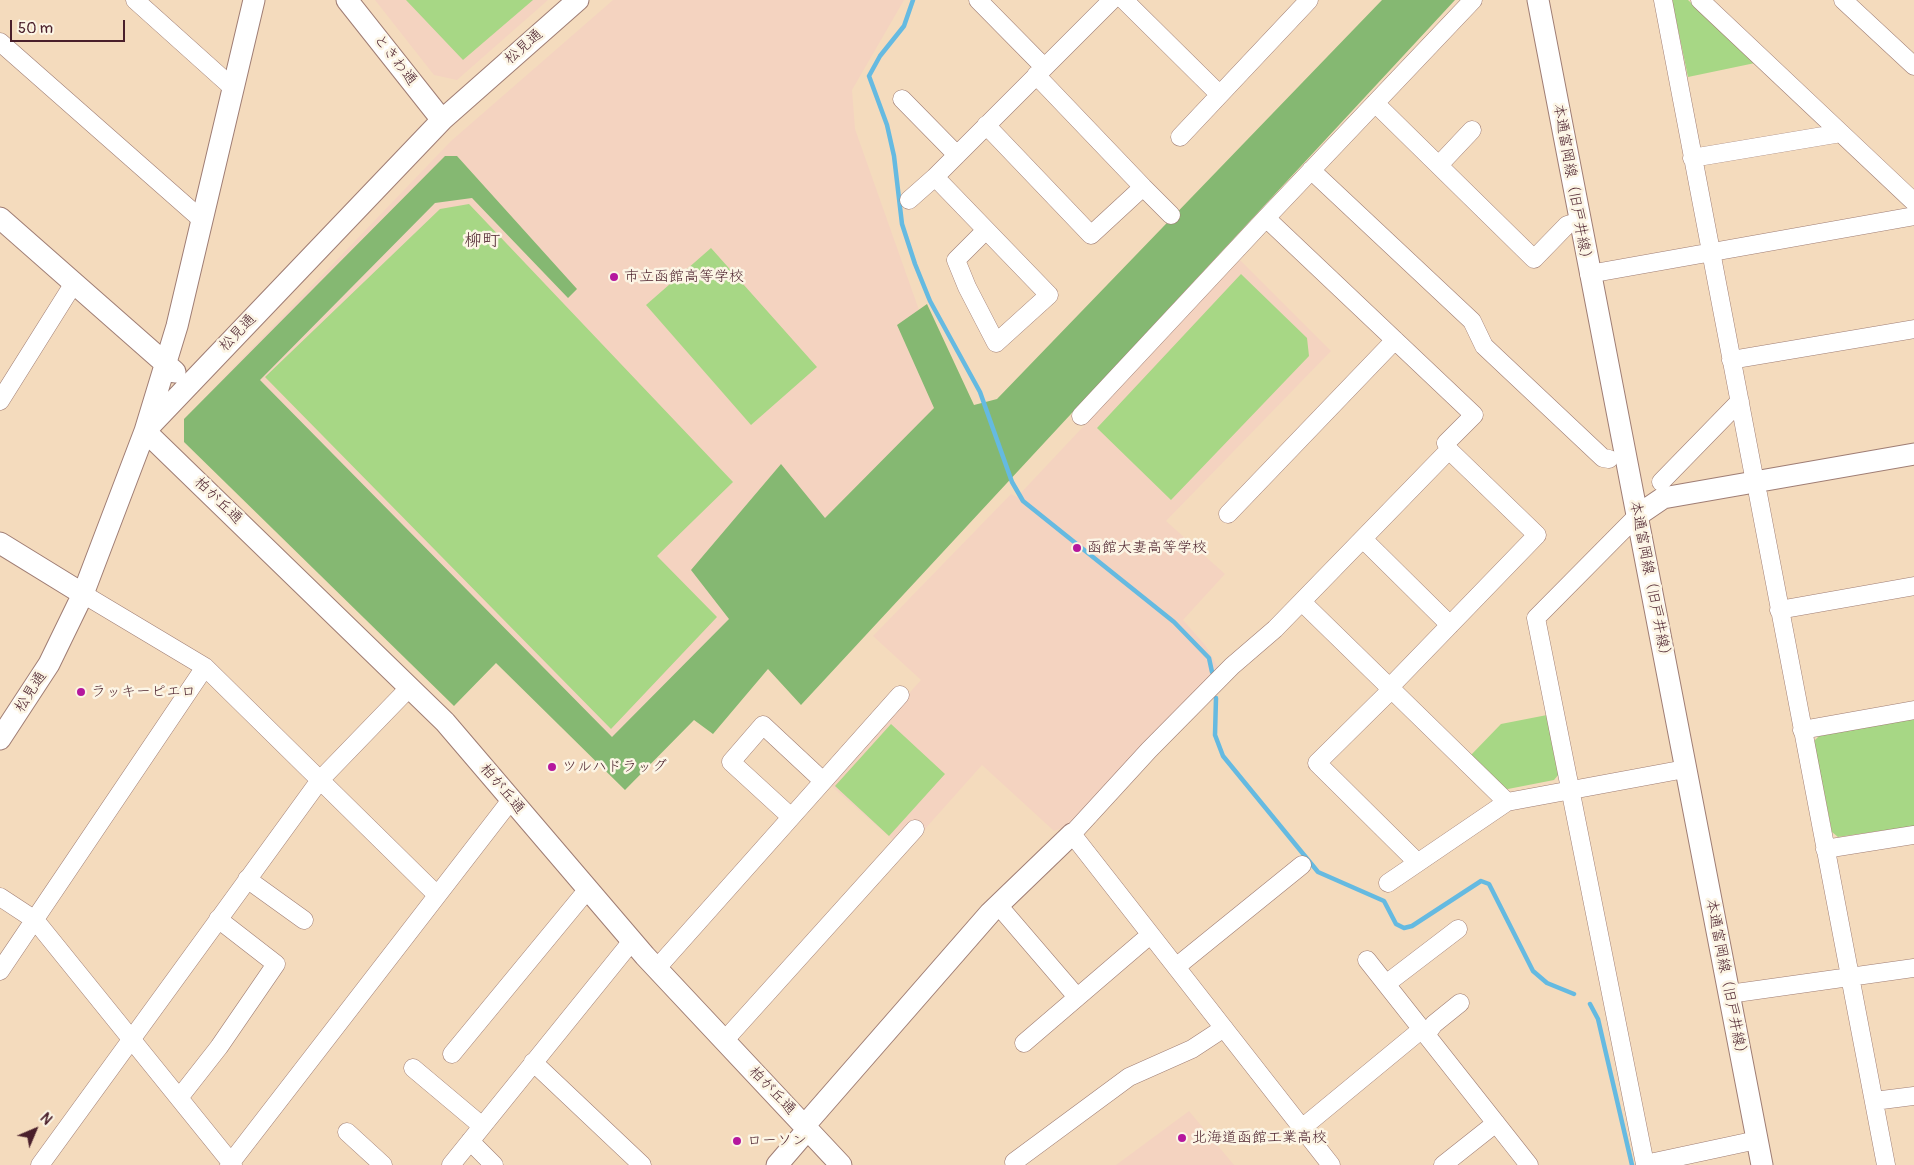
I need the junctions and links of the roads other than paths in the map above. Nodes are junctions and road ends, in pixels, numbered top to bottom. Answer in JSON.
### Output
{"nodes":[{"id":1,"x":135,"y":0,"type":"edge"},
{"id":2,"x":254,"y":0,"type":"edge"},
{"id":3,"x":347,"y":0,"type":"edge"},
{"id":4,"x":578,"y":0,"type":"edge"},
{"id":5,"x":978,"y":0,"type":"edge"},
{"id":6,"x":1124,"y":0,"type":"edge"},
{"id":7,"x":1309,"y":0,"type":"edge"},
{"id":8,"x":1473,"y":0,"type":"edge"},
{"id":9,"x":1538,"y":0,"type":"edge"},
{"id":10,"x":1663,"y":0,"type":"edge"},
{"id":11,"x":1700,"y":0,"type":"edge"},
{"id":12,"x":1843,"y":0,"type":"edge"},
{"id":13,"x":1104,"y":3,"type":"edge"},
{"id":14,"x":0,"y":42,"type":"edge"},
{"id":15,"x":1914,"y":66,"type":"edge"},
{"id":16,"x":1040,"y":71,"type":"junction"},
{"id":17,"x":233,"y":88,"type":"junction"},
{"id":18,"x":1220,"y":94,"type":"junction"},
{"id":19,"x":902,"y":99,"type":"dead end"},
{"id":20,"x":1375,"y":103,"type":"junction"},
{"id":21,"x":442,"y":120,"type":"junction"},
{"id":22,"x":986,"y":125,"type":"junction"},
{"id":23,"x":1472,"y":130,"type":"dead end"},
{"id":24,"x":1841,"y":133,"type":"junction"},
{"id":25,"x":1180,"y":138,"type":"dead end"},
{"id":26,"x":957,"y":155,"type":"junction"},
{"id":27,"x":1692,"y":158,"type":"junction"},
{"id":28,"x":1438,"y":166,"type":"junction"},
{"id":29,"x":1312,"y":170,"type":"junction"},
{"id":30,"x":935,"y":177,"type":"junction"},
{"id":31,"x":1143,"y":187,"type":"junction"},
{"id":32,"x":909,"y":200,"type":"dead end"},
{"id":33,"x":1914,"y":202,"type":"edge"},
{"id":34,"x":1170,"y":215,"type":"dead end"},
{"id":35,"x":1914,"y":216,"type":"edge"},
{"id":36,"x":0,"y":218,"type":"edge"},
{"id":37,"x":1266,"y":218,"type":"junction"},
{"id":38,"x":202,"y":220,"type":"junction"},
{"id":39,"x":1580,"y":221,"type":"junction"},
{"id":40,"x":986,"y":230,"type":"junction"},
{"id":41,"x":1710,"y":252,"type":"junction"},
{"id":42,"x":1589,"y":274,"type":"junction"},
{"id":43,"x":74,"y":283,"type":"junction"},
{"id":44,"x":1914,"y":328,"type":"edge"},
{"id":45,"x":1395,"y":340,"type":"junction"},
{"id":46,"x":1731,"y":360,"type":"junction"},
{"id":47,"x":165,"y":364,"type":"junction"},
{"id":48,"x":188,"y":384,"type":"junction"},
{"id":49,"x":0,"y":401,"type":"edge"},
{"id":50,"x":1740,"y":401,"type":"junction"},
{"id":51,"x":1081,"y":416,"type":"dead end"},
{"id":52,"x":145,"y":431,"type":"junction"},
{"id":53,"x":1449,"y":450,"type":"junction"},
{"id":54,"x":1914,"y":454,"type":"edge"},
{"id":55,"x":1609,"y":459,"type":"dead end"},
{"id":56,"x":1662,"y":482,"type":"dead end"},
{"id":57,"x":1756,"y":488,"type":"junction"},
{"id":58,"x":1228,"y":514,"type":"dead end"},
{"id":59,"x":1638,"y":515,"type":"junction"},
{"id":60,"x":1363,"y":540,"type":"junction"},
{"id":61,"x":0,"y":543,"type":"edge"},
{"id":62,"x":1914,"y":586,"type":"edge"},
{"id":63,"x":83,"y":594,"type":"junction"},
{"id":64,"x":1302,"y":602,"type":"junction"},
{"id":65,"x":1779,"y":610,"type":"junction"},
{"id":66,"x":1450,"y":625,"type":"junction"},
{"id":67,"x":206,"y":667,"type":"junction"},
{"id":68,"x":409,"y":688,"type":"junction"},
{"id":69,"x":1390,"y":689,"type":"junction"},
{"id":70,"x":900,"y":695,"type":"dead end"},
{"id":71,"x":1914,"y":710,"type":"edge"},
{"id":72,"x":1802,"y":730,"type":"junction"},
{"id":73,"x":0,"y":739,"type":"edge"},
{"id":74,"x":1685,"y":769,"type":"junction"},
{"id":75,"x":320,"y":780,"type":"junction"},
{"id":76,"x":823,"y":781,"type":"junction"},
{"id":77,"x":1570,"y":790,"type":"junction"},
{"id":78,"x":511,"y":800,"type":"junction"},
{"id":79,"x":1507,"y":802,"type":"junction"},
{"id":80,"x":791,"y":817,"type":"junction"},
{"id":81,"x":914,"y":829,"type":"dead end"},
{"id":82,"x":1072,"y":834,"type":"junction"},
{"id":83,"x":1914,"y":835,"type":"edge"},
{"id":84,"x":1825,"y":849,"type":"junction"},
{"id":85,"x":1417,"y":862,"type":"junction"},
{"id":86,"x":1302,"y":865,"type":"dead end"},
{"id":87,"x":247,"y":879,"type":"junction"},
{"id":88,"x":1388,"y":883,"type":"dead end"},
{"id":89,"x":588,"y":889,"type":"junction"},
{"id":90,"x":437,"y":895,"type":"junction"},
{"id":91,"x":0,"y":897,"type":"edge"},
{"id":92,"x":998,"y":905,"type":"junction"},
{"id":93,"x":218,"y":919,"type":"junction"},
{"id":94,"x":35,"y":920,"type":"junction"},
{"id":95,"x":304,"y":920,"type":"dead end"},
{"id":96,"x":1458,"y":929,"type":"dead end"},
{"id":97,"x":1150,"y":935,"type":"junction"},
{"id":98,"x":632,"y":941,"type":"junction"},
{"id":99,"x":1367,"y":960,"type":"dead end"},
{"id":100,"x":1176,"y":967,"type":"junction"},
{"id":101,"x":657,"y":968,"type":"junction"},
{"id":102,"x":1914,"y":968,"type":"edge"},
{"id":103,"x":0,"y":972,"type":"edge"},
{"id":104,"x":1849,"y":977,"type":"junction"},
{"id":105,"x":1386,"y":984,"type":"junction"},
{"id":106,"x":1728,"y":994,"type":"junction"},
{"id":107,"x":1077,"y":997,"type":"junction"},
{"id":108,"x":1460,"y":1004,"type":"dead end"},
{"id":109,"x":1224,"y":1028,"type":"junction"},
{"id":110,"x":1424,"y":1032,"type":"junction"},
{"id":111,"x":132,"y":1038,"type":"junction"},
{"id":112,"x":724,"y":1041,"type":"junction"},
{"id":113,"x":1024,"y":1043,"type":"dead end"},
{"id":114,"x":452,"y":1054,"type":"dead end"},
{"id":115,"x":533,"y":1062,"type":"junction"},
{"id":116,"x":413,"y":1068,"type":"dead end"},
{"id":117,"x":1914,"y":1096,"type":"edge"},
{"id":118,"x":179,"y":1098,"type":"junction"},
{"id":119,"x":1874,"y":1101,"type":"junction"},
{"id":120,"x":1496,"y":1123,"type":"junction"},
{"id":121,"x":482,"y":1126,"type":"junction"},
{"id":122,"x":806,"y":1127,"type":"junction"},
{"id":123,"x":1302,"y":1128,"type":"junction"},
{"id":124,"x":347,"y":1132,"type":"dead end"},
{"id":125,"x":1757,"y":1140,"type":"junction"},
{"id":126,"x":470,"y":1141,"type":"junction"},
{"id":127,"x":1014,"y":1162,"type":"dead end"},
{"id":128,"x":231,"y":1164,"type":"edge"},
{"id":129,"x":40,"y":1165,"type":"edge"},
{"id":130,"x":383,"y":1165,"type":"edge"},
{"id":131,"x":451,"y":1165,"type":"edge"},
{"id":132,"x":494,"y":1165,"type":"edge"},
{"id":133,"x":642,"y":1165,"type":"edge"},
{"id":134,"x":777,"y":1165,"type":"edge"},
{"id":135,"x":841,"y":1165,"type":"edge"},
{"id":136,"x":1331,"y":1165,"type":"edge"},
{"id":137,"x":1443,"y":1165,"type":"edge"},
{"id":138,"x":1529,"y":1165,"type":"edge"},
{"id":139,"x":1762,"y":1165,"type":"edge"},
{"id":140,"x":1886,"y":1165,"type":"edge"}],
"edges":[{"from":1,"to":17,"type":"street"},
{"from":2,"to":17,"type":"street"},
{"from":3,"to":21,"type":"street","name":"ときわ通"},
{"from":4,"to":21,"type":"street","name":"松見通"},
{"from":5,"to":16,"type":"street"},
{"from":6,"to":18,"type":"street"},
{"from":7,"to":18,"type":"street"},
{"from":8,"to":20,"type":"street"},
{"from":9,"to":39,"type":"street","name":"本通富岡線（旧戸井線）"},
{"from":10,"to":27,"type":"street"},
{"from":11,"to":24,"type":"street"},
{"from":12,"to":15,"type":"street"},
{"from":13,"to":16,"type":"street"},
{"from":14,"to":38,"type":"street"},
{"from":16,"to":22,"type":"street"},
{"from":16,"to":31,"type":"street"},
{"from":17,"to":38,"type":"street"},
{"from":18,"to":25,"type":"street"},
{"from":19,"to":26,"type":"street"},
{"from":20,"to":28,"type":"street"},
{"from":20,"to":29,"type":"street"},
{"from":21,"to":48,"type":"street","name":"松見通"},
{"from":22,"to":26,"type":"street"},
{"from":22,"to":31,"type":"street"},
{"from":23,"to":28,"type":"street"},
{"from":24,"to":27,"type":"street"},
{"from":24,"to":33,"type":"street"},
{"from":26,"to":30,"type":"street"},
{"from":27,"to":41,"type":"street"},
{"from":28,"to":39,"type":"street"},
{"from":29,"to":37,"type":"street"},
{"from":29,"to":55,"type":"street"},
{"from":30,"to":32,"type":"street"},
{"from":30,"to":40,"type":"street"},
{"from":31,"to":34,"type":"street"},
{"from":35,"to":41,"type":"street"},
{"from":36,"to":43,"type":"street"},
{"from":37,"to":45,"type":"street"},
{"from":37,"to":51,"type":"street"},
{"from":38,"to":47,"type":"street"},
{"from":39,"to":42,"type":"street","name":"本通富岡線（旧戸井線）"},
{"from":40,"to":40,"type":"street"},
{"from":41,"to":42,"type":"street"},
{"from":41,"to":46,"type":"street"},
{"from":42,"to":59,"type":"street","name":"本通富岡線（旧戸井線）"},
{"from":43,"to":47,"type":"street"},
{"from":43,"to":49,"type":"street"},
{"from":44,"to":46,"type":"street"},
{"from":45,"to":53,"type":"street"},
{"from":45,"to":58,"type":"street"},
{"from":46,"to":50,"type":"street"},
{"from":47,"to":48,"type":"street"},
{"from":47,"to":52,"type":"street"},
{"from":48,"to":52,"type":"street","name":"松見通"},
{"from":50,"to":56,"type":"street"},
{"from":50,"to":57,"type":"street"},
{"from":52,"to":63,"type":"street","name":"松見通"},
{"from":52,"to":68,"type":"street","name":"柏が丘通"},
{"from":53,"to":60,"type":"street"},
{"from":53,"to":66,"type":"street"},
{"from":54,"to":57,"type":"street"},
{"from":57,"to":59,"type":"street"},
{"from":57,"to":65,"type":"street"},
{"from":59,"to":74,"type":"street","name":"本通富岡線（旧戸井線）"},
{"from":59,"to":77,"type":"street"},
{"from":60,"to":64,"type":"street"},
{"from":60,"to":66,"type":"street"},
{"from":61,"to":63,"type":"street"},
{"from":62,"to":65,"type":"street"},
{"from":63,"to":67,"type":"street"},
{"from":63,"to":73,"type":"street","name":"松見通"},
{"from":64,"to":69,"type":"street"},
{"from":64,"to":82,"type":"street"},
{"from":65,"to":72,"type":"street"},
{"from":66,"to":69,"type":"street"},
{"from":67,"to":75,"type":"street"},
{"from":67,"to":94,"type":"street"},
{"from":68,"to":75,"type":"street"},
{"from":68,"to":78,"type":"street","name":"柏が丘通"},
{"from":69,"to":79,"type":"street"},
{"from":69,"to":85,"type":"street"},
{"from":70,"to":76,"type":"street"},
{"from":71,"to":72,"type":"street"},
{"from":72,"to":84,"type":"street"},
{"from":74,"to":77,"type":"street"},
{"from":74,"to":106,"type":"street","name":"本通富岡線（旧戸井線）"},
{"from":75,"to":87,"type":"street"},
{"from":75,"to":90,"type":"street"},
{"from":76,"to":80,"type":"street"},
{"from":76,"to":80,"type":"street"},
{"from":77,"to":79,"type":"street"},
{"from":77,"to":125,"type":"street"},
{"from":78,"to":89,"type":"street","name":"柏が丘通"},
{"from":78,"to":90,"type":"street"},
{"from":79,"to":85,"type":"street"},
{"from":80,"to":101,"type":"street"},
{"from":81,"to":112,"type":"street"},
{"from":82,"to":92,"type":"street"},
{"from":82,"to":97,"type":"street"},
{"from":83,"to":84,"type":"street"},
{"from":84,"to":104,"type":"street"},
{"from":85,"to":88,"type":"street"},
{"from":86,"to":100,"type":"street"},
{"from":87,"to":93,"type":"street"},
{"from":87,"to":95,"type":"street"},
{"from":89,"to":98,"type":"street","name":"柏が丘通"},
{"from":89,"to":114,"type":"street"},
{"from":90,"to":128,"type":"street"},
{"from":91,"to":94,"type":"street"},
{"from":92,"to":107,"type":"street"},
{"from":92,"to":122,"type":"street"},
{"from":93,"to":111,"type":"street"},
{"from":93,"to":118,"type":"street"},
{"from":94,"to":103,"type":"street"},
{"from":94,"to":111,"type":"street"},
{"from":96,"to":105,"type":"street"},
{"from":97,"to":100,"type":"street"},
{"from":97,"to":107,"type":"street"},
{"from":98,"to":101,"type":"street","name":"柏が丘通"},
{"from":98,"to":115,"type":"street"},
{"from":99,"to":105,"type":"street"},
{"from":100,"to":109,"type":"street"},
{"from":101,"to":112,"type":"street","name":"柏が丘通"},
{"from":102,"to":104,"type":"street"},
{"from":104,"to":106,"type":"street"},
{"from":104,"to":119,"type":"street"},
{"from":105,"to":110,"type":"street"},
{"from":106,"to":125,"type":"street","name":"本通富岡線（旧戸井線）"},
{"from":107,"to":113,"type":"street"},
{"from":108,"to":110,"type":"street"},
{"from":109,"to":123,"type":"street"},
{"from":109,"to":127,"type":"street"},
{"from":110,"to":120,"type":"street"},
{"from":110,"to":123,"type":"street"},
{"from":111,"to":118,"type":"street"},
{"from":111,"to":129,"type":"street"},
{"from":112,"to":122,"type":"street","name":"柏が丘通"},
{"from":115,"to":121,"type":"street"},
{"from":115,"to":133,"type":"street"},
{"from":116,"to":121,"type":"street"},
{"from":117,"to":119,"type":"street"},
{"from":118,"to":128,"type":"street"},
{"from":119,"to":140,"type":"street"},
{"from":120,"to":137,"type":"street"},
{"from":120,"to":138,"type":"street"},
{"from":121,"to":126,"type":"street"},
{"from":122,"to":134,"type":"street"},
{"from":122,"to":135,"type":"street","name":"柏が丘通"},
{"from":123,"to":136,"type":"street"},
{"from":124,"to":130,"type":"street"},
{"from":125,"to":139,"type":"street","name":"本通富岡線（旧戸井線）"},
{"from":126,"to":131,"type":"street"},
{"from":126,"to":132,"type":"street"}]}
